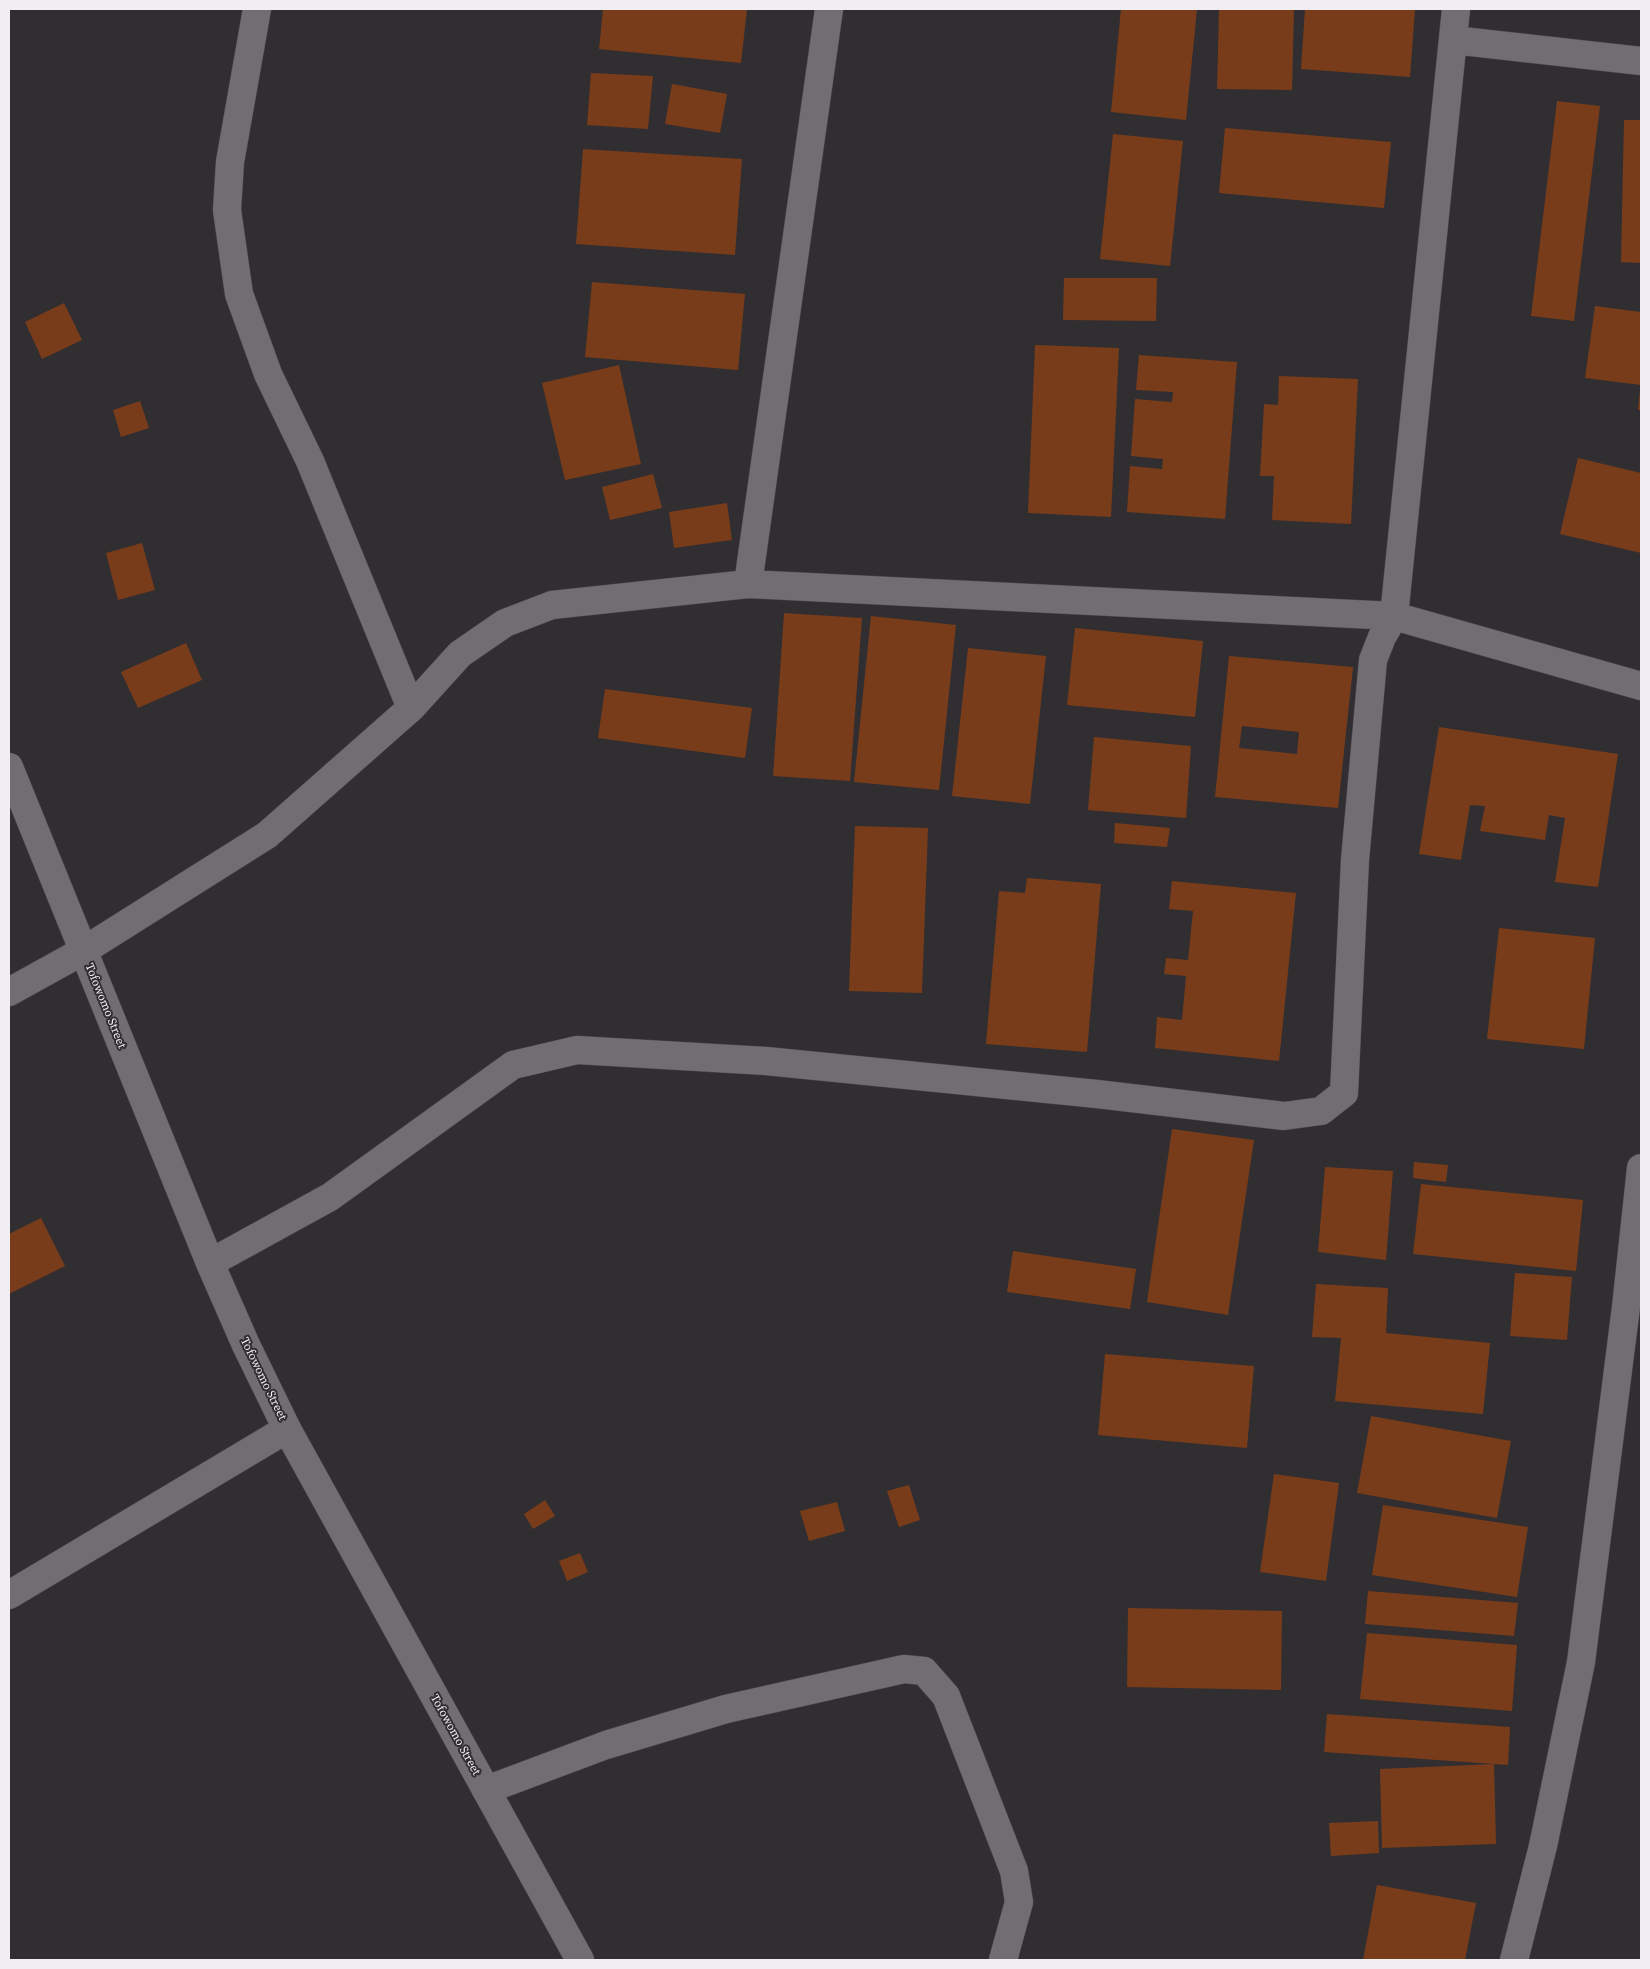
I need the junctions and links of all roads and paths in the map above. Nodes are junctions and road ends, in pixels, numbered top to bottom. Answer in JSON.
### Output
{"nodes":[{"id":1,"x":257,"y":9,"type":"edge"},
{"id":2,"x":828,"y":9,"type":"edge"},
{"id":3,"x":1456,"y":9,"type":"edge"},
{"id":4,"x":1453,"y":40,"type":"junction"},
{"id":5,"x":1641,"y":62,"type":"edge"},
{"id":6,"x":748,"y":584,"type":"junction"},
{"id":7,"x":1394,"y":616,"type":"junction"},
{"id":8,"x":1641,"y":686,"type":"edge"},
{"id":9,"x":411,"y":708,"type":"junction"},
{"id":10,"x":9,"y":767,"type":"edge"},
{"id":11,"x":83,"y":951,"type":"junction"},
{"id":12,"x":9,"y":992,"type":"edge"},
{"id":13,"x":1641,"y":1168,"type":"edge"},
{"id":14,"x":210,"y":1263,"type":"junction"},
{"id":15,"x":287,"y":1429,"type":"junction"},
{"id":16,"x":9,"y":1595,"type":"edge"},
{"id":17,"x":486,"y":1790,"type":"junction"},
{"id":18,"x":580,"y":1960,"type":"edge"},
{"id":19,"x":1003,"y":1960,"type":"edge"},
{"id":20,"x":1514,"y":1960,"type":"edge"}],
"edges":[{"from":1,"to":9,"type":"street"},
{"from":2,"to":6,"type":"street"},
{"from":3,"to":4,"type":"street"},
{"from":4,"to":5,"type":"street"},
{"from":4,"to":7,"type":"street"},
{"from":6,"to":7,"type":"street"},
{"from":6,"to":9,"type":"street"},
{"from":7,"to":8,"type":"street"},
{"from":7,"to":14,"type":"street"},
{"from":9,"to":11,"type":"street"},
{"from":10,"to":11,"type":"street","name":"Tofowomo Street"},
{"from":11,"to":12,"type":"street"},
{"from":11,"to":14,"type":"street","name":"Tofowomo Street"},
{"from":13,"to":20,"type":"street"},
{"from":14,"to":15,"type":"street","name":"Tofowomo Street"},
{"from":15,"to":16,"type":"street"},
{"from":15,"to":17,"type":"street","name":"Tofowomo Street"},
{"from":17,"to":18,"type":"street","name":"Tofowomo Street"},
{"from":17,"to":19,"type":"street"}]}
